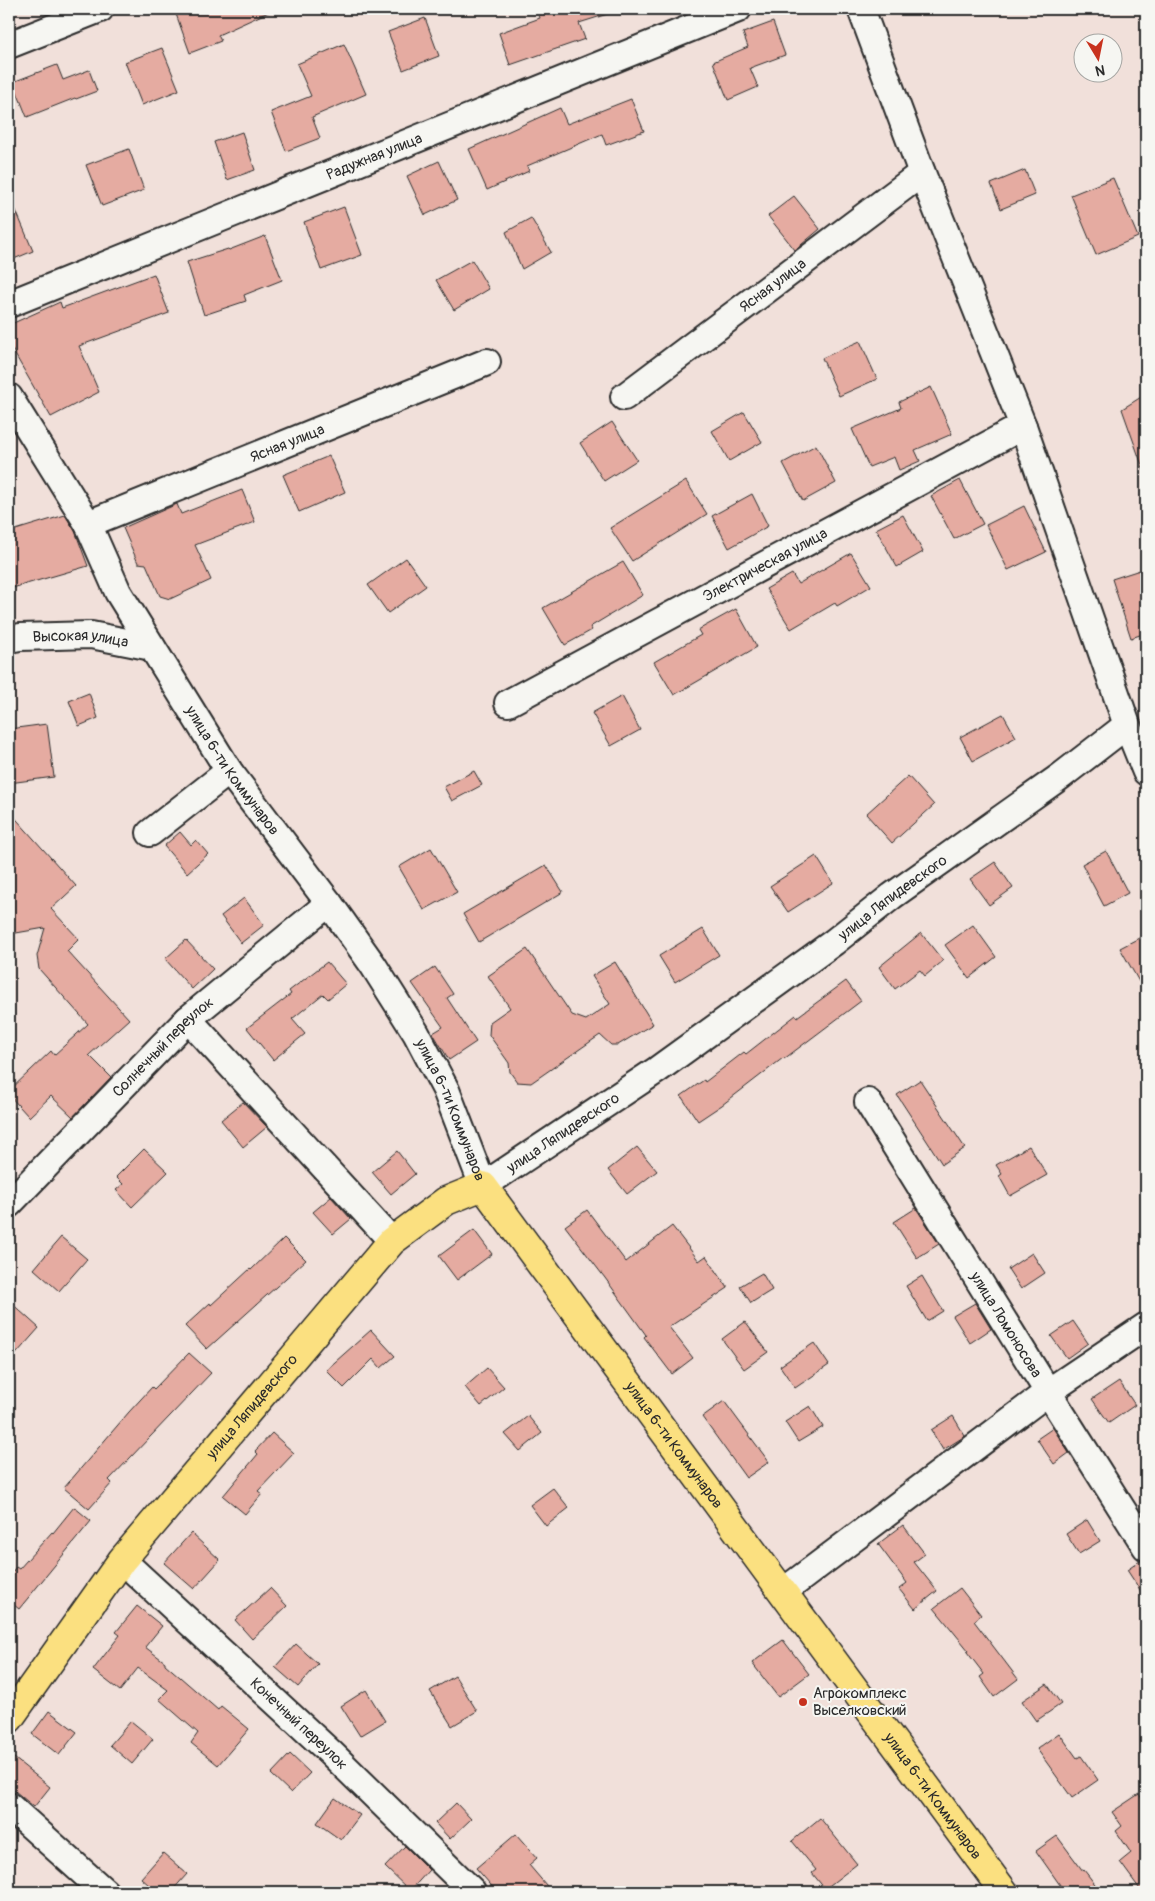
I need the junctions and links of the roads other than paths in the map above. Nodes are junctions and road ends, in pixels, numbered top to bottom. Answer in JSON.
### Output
{"nodes":[{"id":1,"x":100,"y":9,"type":"edge"},
{"id":2,"x":738,"y":9,"type":"edge"},
{"id":3,"x":861,"y":9,"type":"edge"},
{"id":4,"x":9,"y":45,"type":"edge"},
{"id":5,"x":922,"y":173,"type":"junction"},
{"id":6,"x":9,"y":304,"type":"edge"},
{"id":7,"x":487,"y":362,"type":"dead end"},
{"id":8,"x":624,"y":396,"type":"dead end"},
{"id":9,"x":9,"y":397,"type":"edge"},
{"id":10,"x":1023,"y":426,"type":"junction"},
{"id":11,"x":88,"y":524,"type":"junction"},
{"id":12,"x":9,"y":639,"type":"edge"},
{"id":13,"x":152,"y":647,"type":"junction"},
{"id":14,"x":508,"y":703,"type":"dead end"},
{"id":15,"x":1127,"y":725,"type":"junction"},
{"id":16,"x":229,"y":771,"type":"junction"},
{"id":17,"x":1146,"y":772,"type":"edge"},
{"id":18,"x":150,"y":833,"type":"dead end"},
{"id":19,"x":329,"y":903,"type":"junction"},
{"id":20,"x":188,"y":1020,"type":"junction"},
{"id":21,"x":868,"y":1102,"type":"dead end"},
{"id":22,"x":483,"y":1186,"type":"junction"},
{"id":23,"x":9,"y":1204,"type":"edge"},
{"id":24,"x":392,"y":1241,"type":"junction"},
{"id":25,"x":1146,"y":1326,"type":"edge"},
{"id":26,"x":1048,"y":1392,"type":"junction"},
{"id":27,"x":1146,"y":1547,"type":"edge"},
{"id":28,"x":122,"y":1560,"type":"junction"},
{"id":29,"x":784,"y":1592,"type":"junction"},
{"id":30,"x":9,"y":1719,"type":"edge"},
{"id":31,"x":9,"y":1806,"type":"edge"},
{"id":32,"x":472,"y":1891,"type":"dead end"},
{"id":33,"x":105,"y":1892,"type":"edge"},
{"id":34,"x":1004,"y":1892,"type":"edge"}],
"edges":[{"from":1,"to":4,"type":"street"},
{"from":2,"to":6,"type":"street","name":"Радужная улица"},
{"from":3,"to":5,"type":"street"},
{"from":5,"to":8,"type":"street","name":"Ясная улица"},
{"from":5,"to":10,"type":"street"},
{"from":7,"to":11,"type":"street","name":"Ясная улица"},
{"from":9,"to":11,"type":"street","name":"улица 6-ти Коммунаров"},
{"from":10,"to":14,"type":"street","name":"Электрическая улица"},
{"from":10,"to":15,"type":"street"},
{"from":11,"to":13,"type":"street","name":"улица 6-ти Коммунаров"},
{"from":12,"to":13,"type":"street","name":"Высокая улица"},
{"from":13,"to":16,"type":"street","name":"улица 6-ти Коммунаров"},
{"from":15,"to":17,"type":"street"},
{"from":15,"to":22,"type":"street","name":"улица Ляпидевского"},
{"from":16,"to":18,"type":"street"},
{"from":16,"to":19,"type":"street","name":"улица 6-ти Коммунаров"},
{"from":19,"to":20,"type":"street","name":"Солнечный переулок"},
{"from":19,"to":22,"type":"street","name":"улица 6-ти Коммунаров"},
{"from":20,"to":23,"type":"street","name":"Солнечный переулок"},
{"from":20,"to":24,"type":"street"},
{"from":21,"to":26,"type":"street","name":"улица Ломоносова"},
{"from":22,"to":24,"type":"main road","name":"улица Ляпидевского"},
{"from":22,"to":29,"type":"main road","name":"улица 6-ти Коммунаров"},
{"from":24,"to":28,"type":"main road","name":"улица Ляпидевского"},
{"from":25,"to":26,"type":"street"},
{"from":26,"to":27,"type":"street","name":"улица Ломоносова"},
{"from":26,"to":29,"type":"street"},
{"from":28,"to":30,"type":"main road","name":"улица Ляпидевского"},
{"from":28,"to":32,"type":"street","name":"Конечный переулок"},
{"from":29,"to":34,"type":"main road","name":"улица 6-ти Коммунаров"},
{"from":31,"to":33,"type":"street"}]}
